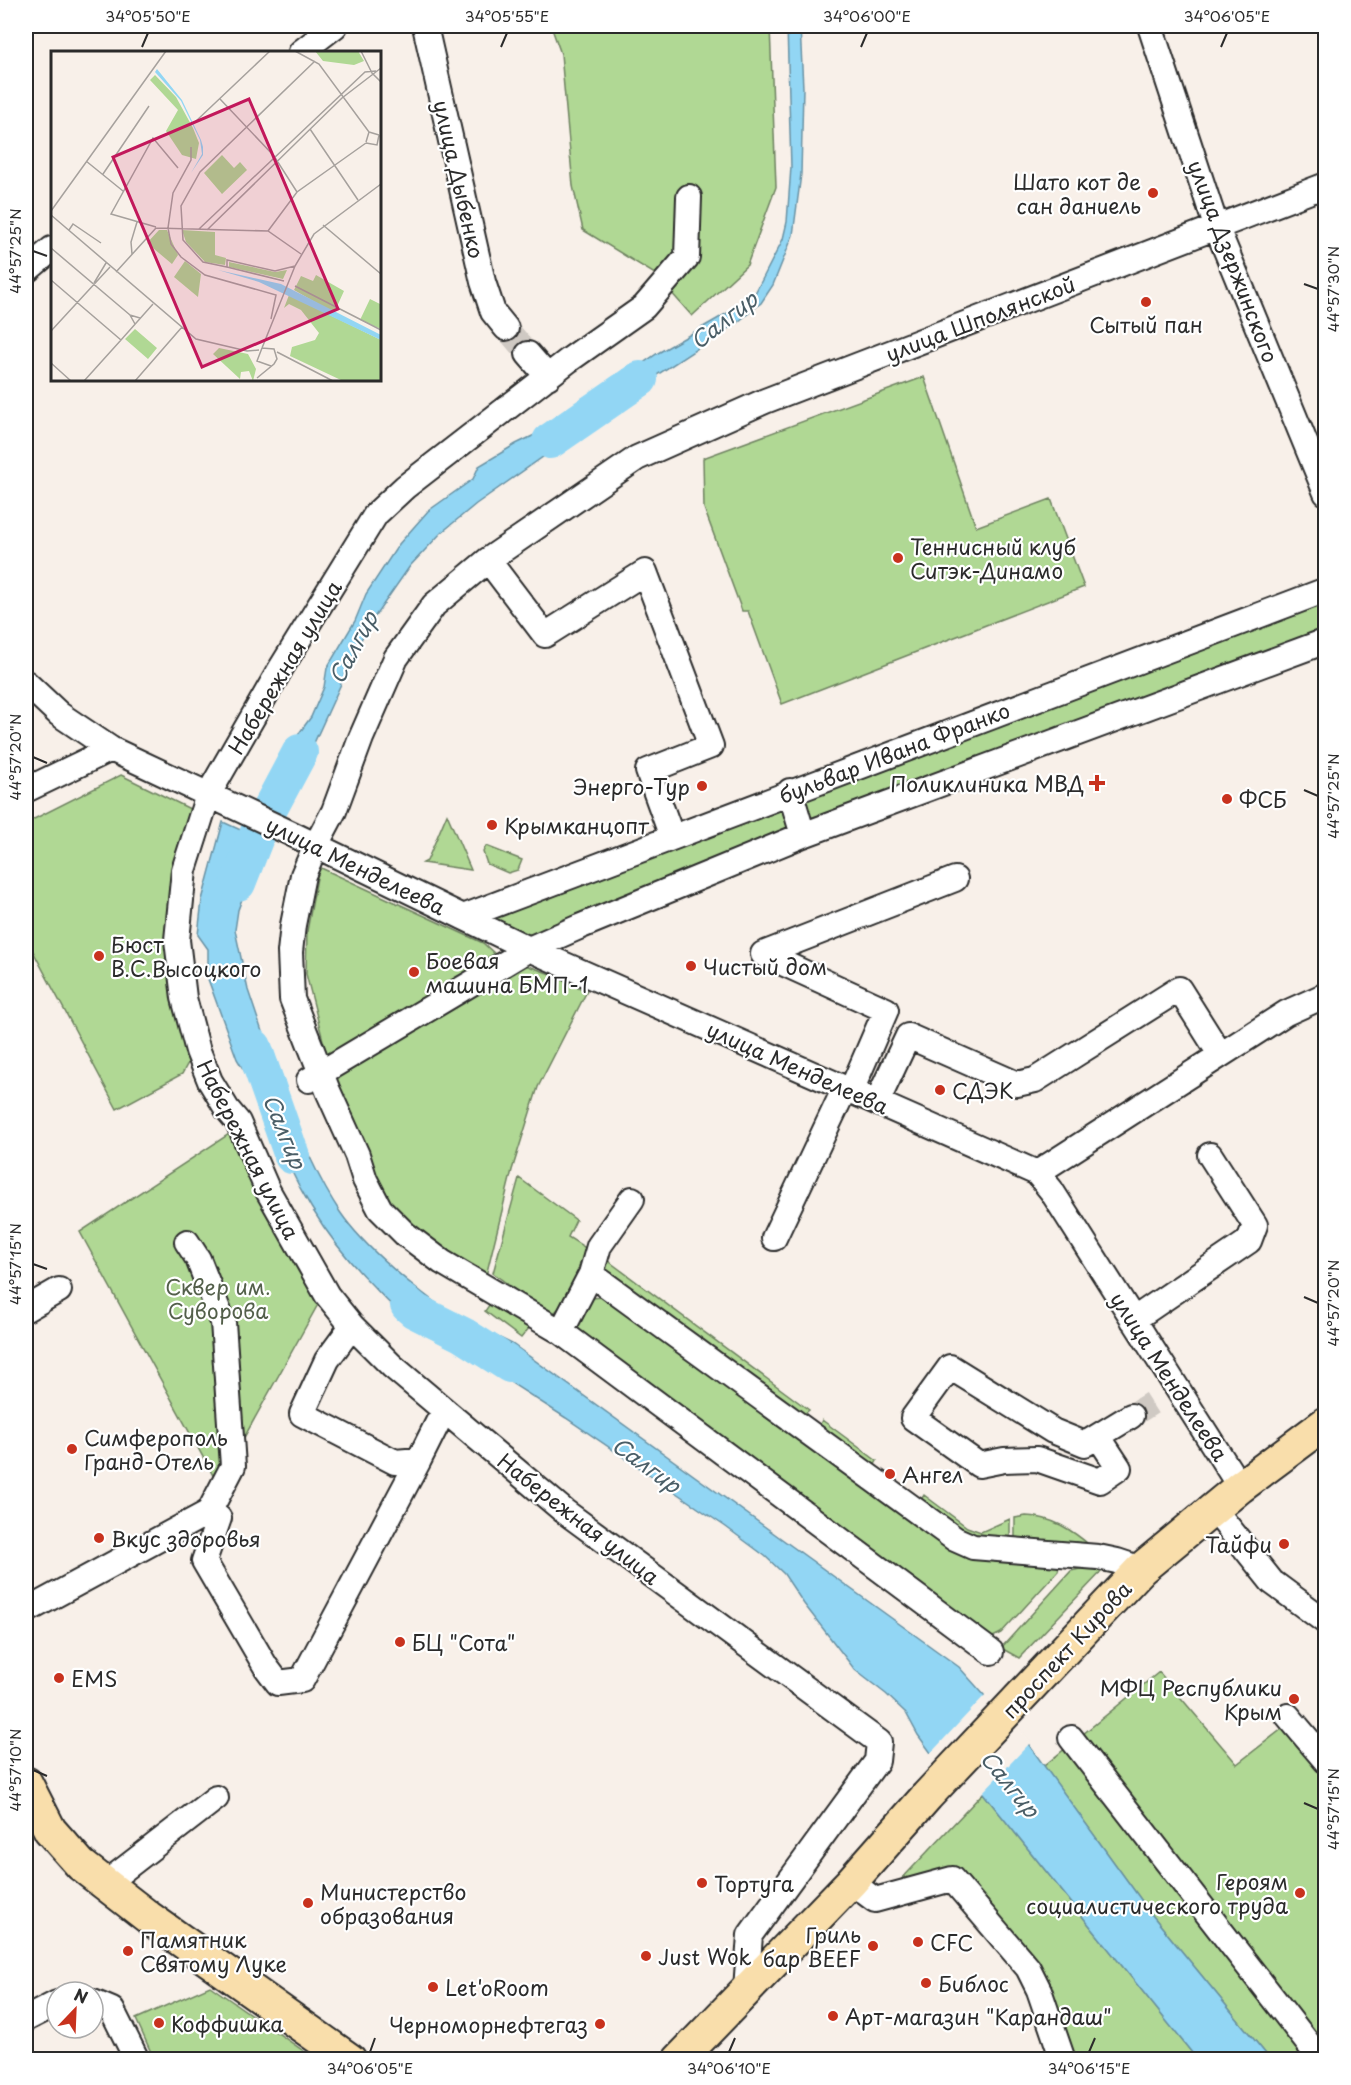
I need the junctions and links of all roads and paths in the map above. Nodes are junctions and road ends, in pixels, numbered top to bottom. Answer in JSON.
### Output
{"nodes":[{"id":1,"x":335,"y":26,"type":"edge"},
{"id":2,"x":425,"y":26,"type":"edge"},
{"id":3,"x":1150,"y":26,"type":"edge"},
{"id":4,"x":302,"y":51,"type":"edge"},
{"id":5,"x":1326,"y":186,"type":"edge"},
{"id":6,"x":689,"y":197,"type":"dead end"},
{"id":7,"x":1216,"y":226,"type":"junction"},
{"id":8,"x":51,"y":250,"type":"edge"},
{"id":9,"x":26,"y":271,"type":"edge"},
{"id":10,"x":506,"y":328,"type":"tunnel mouth"},
{"id":11,"x":528,"y":354,"type":"tunnel mouth"},
{"id":12,"x":548,"y":377,"type":"junction"},
{"id":13,"x":1326,"y":493,"type":"edge"},
{"id":14,"x":488,"y":560,"type":"junction"},
{"id":15,"x":1326,"y":590,"type":"edge"},
{"id":16,"x":1326,"y":642,"type":"edge"},
{"id":17,"x":26,"y":683,"type":"edge"},
{"id":18,"x":111,"y":749,"type":"junction"},
{"id":19,"x":26,"y":790,"type":"edge"},
{"id":20,"x":790,"y":791,"type":"junction"},
{"id":21,"x":215,"y":798,"type":"junction"},
{"id":22,"x":803,"y":835,"type":"junction"},
{"id":23,"x":672,"y":837,"type":"junction"},
{"id":24,"x":316,"y":845,"type":"junction"},
{"id":25,"x":955,"y":879,"type":"dead end"},
{"id":26,"x":463,"y":917,"type":"junction"},
{"id":27,"x":529,"y":949,"type":"junction"},
{"id":28,"x":1326,"y":995,"type":"edge"},
{"id":29,"x":1220,"y":1054,"type":"junction"},
{"id":30,"x":315,"y":1076,"type":"junction"},
{"id":31,"x":848,"y":1089,"type":"junction"},
{"id":32,"x":877,"y":1102,"type":"junction"},
{"id":33,"x":1210,"y":1155,"type":"dead end"},
{"id":34,"x":1036,"y":1173,"type":"junction"},
{"id":35,"x":632,"y":1199,"type":"dead end"},
{"id":36,"x":774,"y":1238,"type":"dead end"},
{"id":37,"x":187,"y":1242,"type":"dead end"},
{"id":38,"x":591,"y":1274,"type":"junction"},
{"id":39,"x":59,"y":1290,"type":"dead end"},
{"id":40,"x":26,"y":1309,"type":"edge"},
{"id":41,"x":1133,"y":1320,"type":"junction"},
{"id":42,"x":352,"y":1326,"type":"junction"},
{"id":43,"x":561,"y":1332,"type":"junction"},
{"id":44,"x":444,"y":1410,"type":"junction"},
{"id":45,"x":1131,"y":1416,"type":"tunnel mouth"},
{"id":46,"x":1326,"y":1423,"type":"edge"},
{"id":47,"x":1098,"y":1436,"type":"junction"},
{"id":48,"x":419,"y":1460,"type":"junction"},
{"id":49,"x":1240,"y":1487,"type":"junction"},
{"id":50,"x":1213,"y":1508,"type":"junction"},
{"id":51,"x":210,"y":1512,"type":"junction"},
{"id":52,"x":1141,"y":1569,"type":"junction"},
{"id":53,"x":26,"y":1611,"type":"edge"},
{"id":54,"x":1326,"y":1622,"type":"edge"},
{"id":55,"x":991,"y":1652,"type":"dead end"},
{"id":56,"x":1288,"y":1716,"type":"dead end"},
{"id":57,"x":1071,"y":1738,"type":"dead end"},
{"id":58,"x":1326,"y":1761,"type":"edge"},
{"id":59,"x":26,"y":1783,"type":"edge"},
{"id":60,"x":216,"y":1798,"type":"dead end"},
{"id":61,"x":851,"y":1882,"type":"junction"},
{"id":62,"x":106,"y":1886,"type":"junction"},
{"id":63,"x":746,"y":1989,"type":"junction"},
{"id":64,"x":105,"y":2007,"type":"edge"},
{"id":65,"x":45,"y":2009,"type":"edge"},
{"id":66,"x":26,"y":2019,"type":"edge"},
{"id":67,"x":680,"y":2059,"type":"edge"},
{"id":68,"x":137,"y":2060,"type":"edge"},
{"id":69,"x":350,"y":2060,"type":"edge"},
{"id":70,"x":1063,"y":2060,"type":"edge"},
{"id":71,"x":1321,"y":2060,"type":"edge"}],
"edges":[{"from":1,"to":4,"type":"street"},
{"from":2,"to":10,"type":"street","name":"улица Дыбенко"},
{"from":3,"to":7,"type":"street","name":"улица Дзержинского"},
{"from":5,"to":7,"type":"street","name":"улица Шполянской"},
{"from":6,"to":12,"type":"street","name":"Набережная улица"},
{"from":7,"to":13,"type":"street","name":"улица Дзержинского"},
{"from":7,"to":14,"type":"street","name":"улица Шполянской"},
{"from":8,"to":9,"type":"street"},
{"from":11,"to":12,"type":"street"},
{"from":12,"to":21,"type":"street","name":"Набережная улица"},
{"from":14,"to":23,"type":"street"},
{"from":14,"to":24,"type":"street"},
{"from":15,"to":20,"type":"street","name":"бульвар Ивана Франко"},
{"from":16,"to":22,"type":"street"},
{"from":17,"to":18,"type":"street"},
{"from":18,"to":19,"type":"street"},
{"from":18,"to":21,"type":"street","name":"улица Менделеева"},
{"from":20,"to":22,"type":"street"},
{"from":20,"to":23,"type":"street","name":"бульвар Ивана Франко"},
{"from":21,"to":24,"type":"street","name":"улица Менделеева"},
{"from":21,"to":42,"type":"street","name":"Набережная улица"},
{"from":22,"to":27,"type":"street"},
{"from":23,"to":26,"type":"street","name":"бульвар Ивана Франко"},
{"from":24,"to":26,"type":"street","name":"улица Менделеева"},
{"from":24,"to":30,"type":"street"},
{"from":25,"to":31,"type":"street"},
{"from":26,"to":27,"type":"street","name":"улица Менделеева"},
{"from":27,"to":30,"type":"street"},
{"from":27,"to":31,"type":"street","name":"улица Менделеева"},
{"from":28,"to":29,"type":"street"},
{"from":29,"to":32,"type":"street"},
{"from":29,"to":34,"type":"street"},
{"from":30,"to":43,"type":"street"},
{"from":31,"to":32,"type":"street","name":"улица Менделеева"},
{"from":31,"to":36,"type":"street"},
{"from":32,"to":34,"type":"street","name":"улица Менделеева"},
{"from":33,"to":41,"type":"street"},
{"from":34,"to":41,"type":"street","name":"улица Менделеева"},
{"from":35,"to":38,"type":"street"},
{"from":37,"to":51,"type":"street"},
{"from":38,"to":43,"type":"street"},
{"from":38,"to":52,"type":"street"},
{"from":39,"to":40,"type":"street"},
{"from":41,"to":49,"type":"street","name":"улица Менделеева"},
{"from":42,"to":44,"type":"street","name":"Набережная улица"},
{"from":42,"to":48,"type":"street"},
{"from":43,"to":55,"type":"street"},
{"from":44,"to":48,"type":"street"},
{"from":44,"to":63,"type":"street","name":"Набережная улица"},
{"from":45,"to":47,"type":"street"},
{"from":46,"to":49,"type":"main road","name":"проспект Кирова"},
{"from":47,"to":47,"type":"street"},
{"from":48,"to":51,"type":"street"},
{"from":49,"to":50,"type":"main road","name":"проспект Кирова"},
{"from":50,"to":52,"type":"main road","name":"проспект Кирова"},
{"from":50,"to":54,"type":"street"},
{"from":51,"to":53,"type":"street"},
{"from":52,"to":61,"type":"main road","name":"проспект Кирова"},
{"from":56,"to":58,"type":"street"},
{"from":57,"to":71,"type":"street"},
{"from":59,"to":62,"type":"main road"},
{"from":60,"to":62,"type":"street"},
{"from":61,"to":63,"type":"main road","name":"проспект Кирова"},
{"from":61,"to":70,"type":"street"},
{"from":62,"to":69,"type":"main road"},
{"from":63,"to":67,"type":"main road","name":"проспект Кирова"},
{"from":64,"to":68,"type":"street"},
{"from":65,"to":66,"type":"street"}]}
